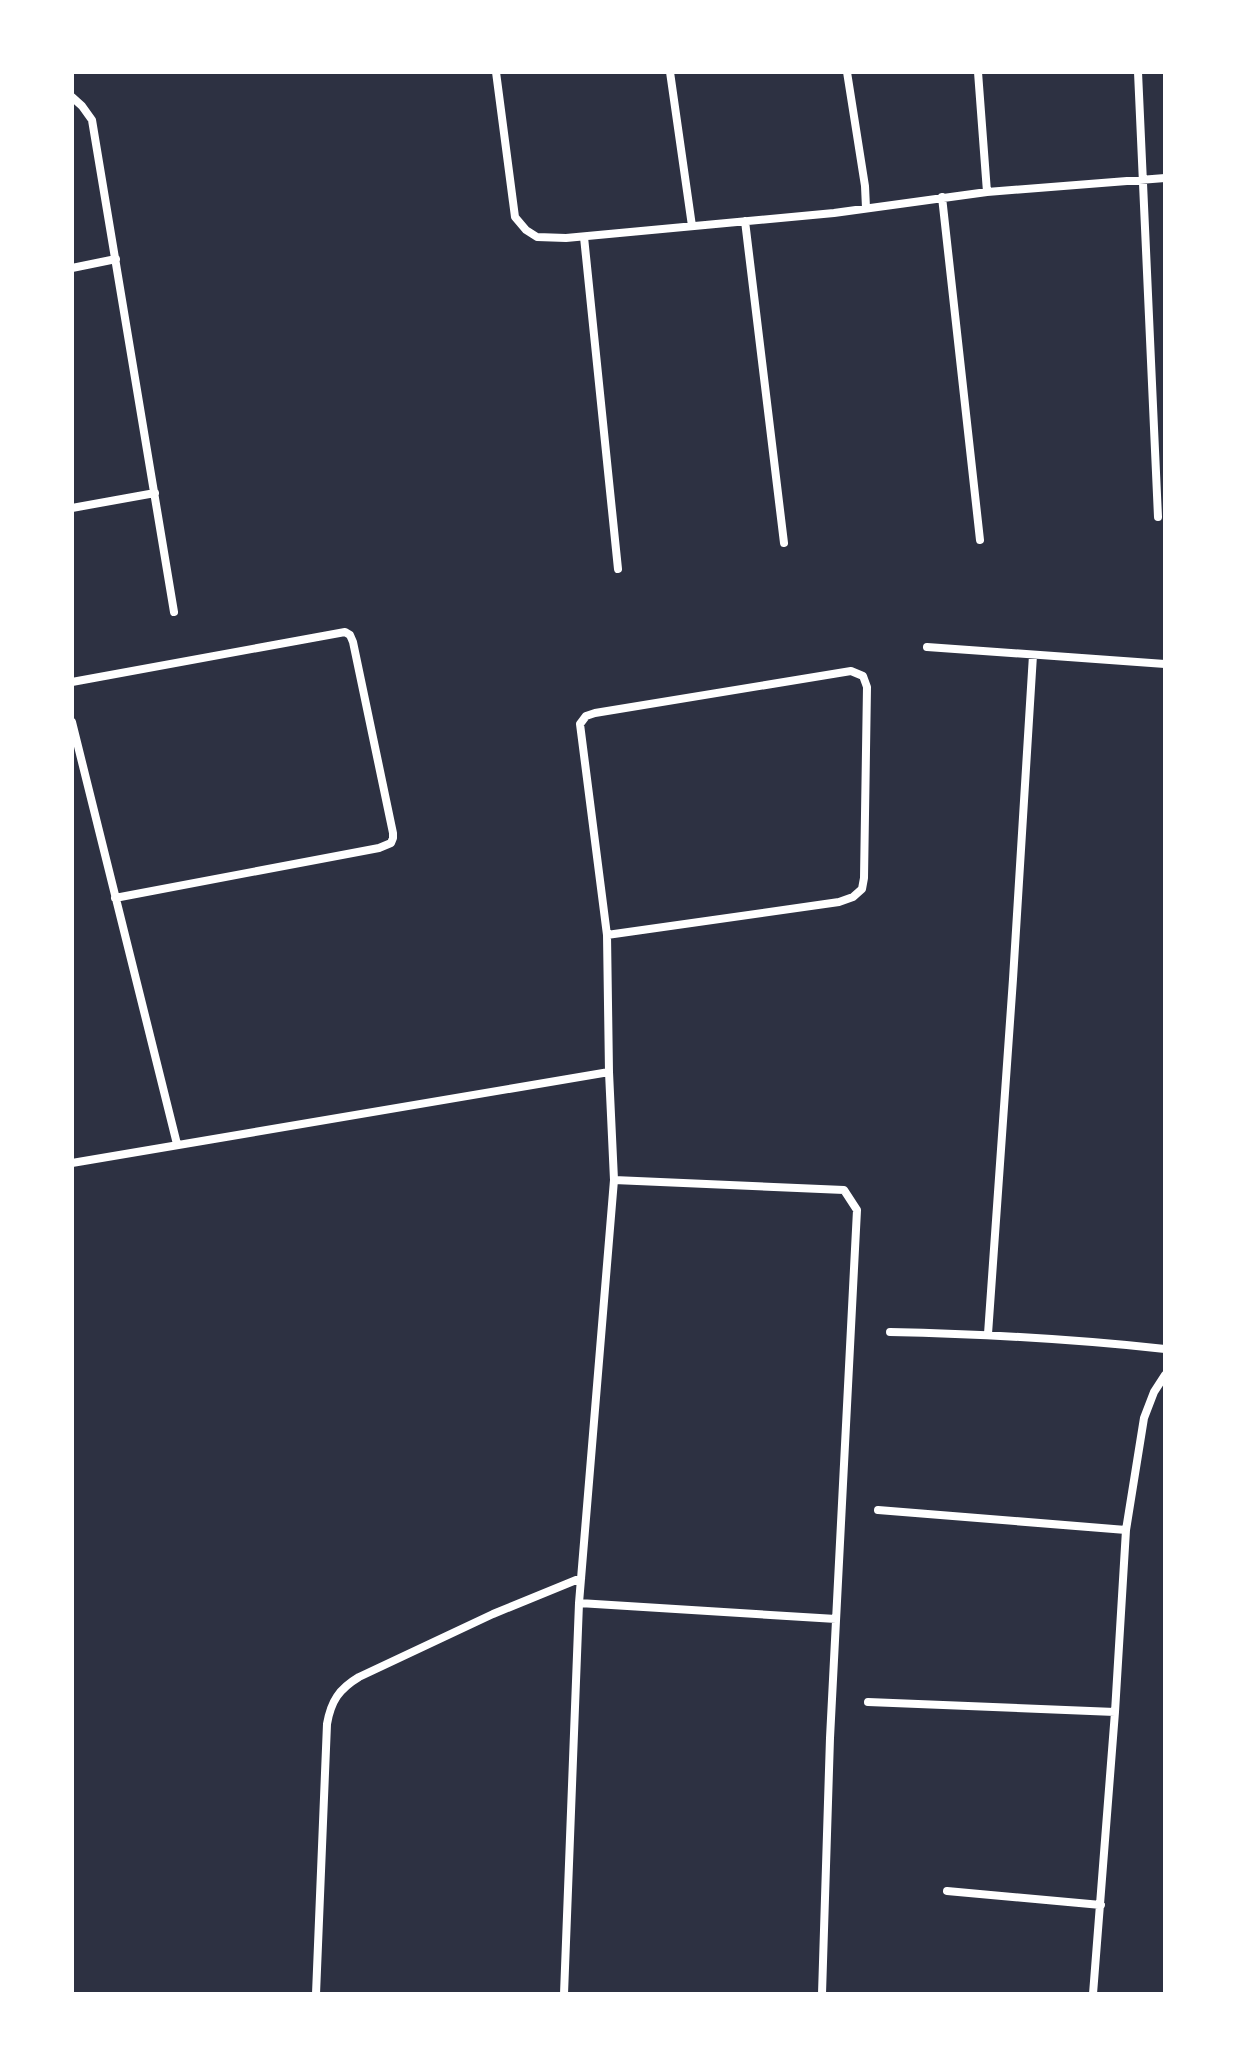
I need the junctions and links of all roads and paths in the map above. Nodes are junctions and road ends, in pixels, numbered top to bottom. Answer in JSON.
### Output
{"nodes":[{"id":1,"x":496,"y":72,"type":"edge"},
{"id":2,"x":670,"y":72,"type":"edge"},
{"id":3,"x":847,"y":72,"type":"edge"},
{"id":4,"x":978,"y":72,"type":"edge"},
{"id":5,"x":1138,"y":72,"type":"edge"},
{"id":6,"x":72,"y":97,"type":"edge"},
{"id":7,"x":1165,"y":178,"type":"edge"},
{"id":8,"x":1142,"y":180,"type":"junction"},
{"id":9,"x":987,"y":192,"type":"junction"},
{"id":10,"x":942,"y":197,"type":"junction"},
{"id":11,"x":866,"y":208,"type":"junction"},
{"id":12,"x":745,"y":221,"type":"junction"},
{"id":13,"x":692,"y":226,"type":"junction"},
{"id":14,"x":584,"y":237,"type":"junction"},
{"id":15,"x":116,"y":259,"type":"junction"},
{"id":16,"x":72,"y":268,"type":"edge"},
{"id":17,"x":155,"y":493,"type":"junction"},
{"id":18,"x":72,"y":508,"type":"edge"},
{"id":19,"x":1158,"y":517,"type":"dead end"},
{"id":20,"x":980,"y":540,"type":"dead end"},
{"id":21,"x":784,"y":543,"type":"dead end"},
{"id":22,"x":618,"y":569,"type":"dead end"},
{"id":23,"x":174,"y":612,"type":"dead end"},
{"id":24,"x":927,"y":647,"type":"dead end"},
{"id":25,"x":1033,"y":655,"type":"junction"},
{"id":26,"x":1165,"y":664,"type":"edge"},
{"id":27,"x":72,"y":682,"type":"edge"},
{"id":28,"x":72,"y":722,"type":"edge"},
{"id":29,"x":115,"y":898,"type":"junction"},
{"id":30,"x":607,"y":935,"type":"junction"},
{"id":31,"x":609,"y":1072,"type":"junction"},
{"id":32,"x":177,"y":1144,"type":"junction"},
{"id":33,"x":72,"y":1163,"type":"edge"},
{"id":34,"x":614,"y":1180,"type":"junction"},
{"id":35,"x":890,"y":1332,"type":"dead end"},
{"id":36,"x":988,"y":1334,"type":"junction"},
{"id":37,"x":1165,"y":1349,"type":"edge"},
{"id":38,"x":1165,"y":1375,"type":"edge"},
{"id":39,"x":878,"y":1510,"type":"dead end"},
{"id":40,"x":1126,"y":1530,"type":"junction"},
{"id":41,"x":581,"y":1578,"type":"junction"},
{"id":42,"x":579,"y":1603,"type":"junction"},
{"id":43,"x":836,"y":1619,"type":"junction"},
{"id":44,"x":868,"y":1702,"type":"dead end"},
{"id":45,"x":1115,"y":1712,"type":"junction"},
{"id":46,"x":947,"y":1891,"type":"dead end"},
{"id":47,"x":1101,"y":1905,"type":"junction"},
{"id":48,"x":316,"y":1994,"type":"edge"},
{"id":49,"x":564,"y":1994,"type":"edge"},
{"id":50,"x":822,"y":1994,"type":"edge"},
{"id":51,"x":1093,"y":1994,"type":"edge"}],
"edges":[{"from":1,"to":14,"type":"street"},
{"from":2,"to":13,"type":"street"},
{"from":3,"to":11,"type":"street"},
{"from":4,"to":9,"type":"street"},
{"from":5,"to":8,"type":"street"},
{"from":6,"to":15,"type":"street"},
{"from":7,"to":8,"type":"street"},
{"from":8,"to":9,"type":"street"},
{"from":8,"to":19,"type":"street"},
{"from":9,"to":10,"type":"street"},
{"from":10,"to":11,"type":"street"},
{"from":10,"to":20,"type":"street"},
{"from":11,"to":12,"type":"street"},
{"from":12,"to":13,"type":"street"},
{"from":12,"to":21,"type":"street"},
{"from":13,"to":14,"type":"street"},
{"from":14,"to":22,"type":"street"},
{"from":15,"to":16,"type":"street"},
{"from":15,"to":17,"type":"street"},
{"from":17,"to":18,"type":"street"},
{"from":17,"to":23,"type":"street"},
{"from":24,"to":25,"type":"street"},
{"from":25,"to":26,"type":"street"},
{"from":25,"to":36,"type":"street"},
{"from":27,"to":29,"type":"street"},
{"from":28,"to":29,"type":"street"},
{"from":29,"to":32,"type":"street"},
{"from":30,"to":30,"type":"street"},
{"from":30,"to":31,"type":"street"},
{"from":31,"to":32,"type":"street"},
{"from":31,"to":34,"type":"street"},
{"from":32,"to":33,"type":"street"},
{"from":34,"to":41,"type":"street"},
{"from":34,"to":43,"type":"street"},
{"from":35,"to":36,"type":"street"},
{"from":36,"to":37,"type":"street"},
{"from":38,"to":40,"type":"street"},
{"from":39,"to":40,"type":"street"},
{"from":40,"to":45,"type":"street"},
{"from":41,"to":42,"type":"street"},
{"from":41,"to":48,"type":"street"},
{"from":42,"to":43,"type":"street"},
{"from":42,"to":49,"type":"street"},
{"from":43,"to":50,"type":"street"},
{"from":44,"to":45,"type":"street"},
{"from":45,"to":47,"type":"street"},
{"from":46,"to":47,"type":"street"},
{"from":47,"to":51,"type":"street"}]}
